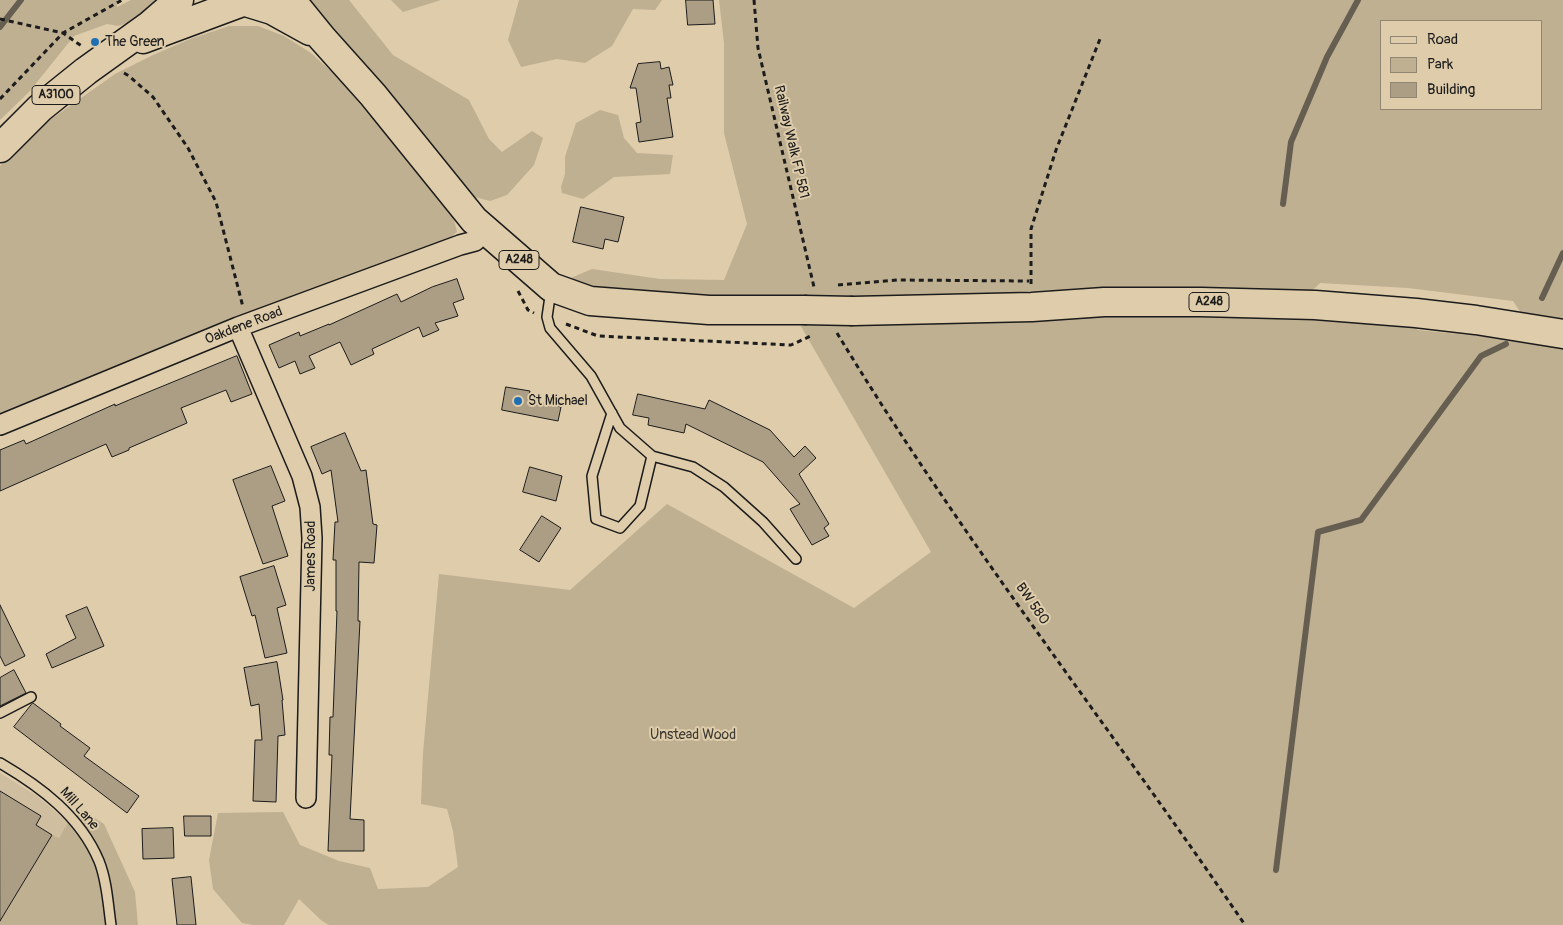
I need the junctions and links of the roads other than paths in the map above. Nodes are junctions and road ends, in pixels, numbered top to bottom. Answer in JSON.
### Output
{"nodes":[{"id":1,"x":179,"y":0,"type":"edge"},
{"id":2,"x":292,"y":0,"type":"edge"},
{"id":3,"x":238,"y":2,"type":"edge"},
{"id":4,"x":322,"y":38,"type":"junction"},
{"id":5,"x":109,"y":54,"type":"junction"},
{"id":6,"x":0,"y":148,"type":"edge"},
{"id":7,"x":486,"y":229,"type":"junction"},
{"id":8,"x":551,"y":287,"type":"junction"},
{"id":9,"x":243,"y":326,"type":"junction"},
{"id":10,"x":1563,"y":334,"type":"edge"},
{"id":11,"x":612,"y":413,"type":"junction"},
{"id":12,"x":0,"y":425,"type":"edge"},
{"id":13,"x":652,"y":456,"type":"junction"},
{"id":14,"x":796,"y":559,"type":"dead end"},
{"id":15,"x":31,"y":697,"type":"dead end"},
{"id":16,"x":0,"y":713,"type":"edge"},
{"id":17,"x":0,"y":763,"type":"edge"},
{"id":18,"x":306,"y":798,"type":"dead end"},
{"id":19,"x":110,"y":925,"type":"edge"}],
"edges":[{"from":1,"to":5,"type":"main road","number":"A3100"},
{"from":2,"to":4,"type":"main road","number":"A248"},
{"from":3,"to":4,"type":"main road","number":"A248"},
{"from":3,"to":5,"type":"main road","number":"A3100"},
{"from":4,"to":7,"type":"main road","number":"A248"},
{"from":5,"to":6,"type":"main road","number":"A3100"},
{"from":7,"to":8,"type":"main road","number":"A248"},
{"from":7,"to":9,"type":"street","name":"Oakdene Road"},
{"from":8,"to":10,"type":"main road","number":"A248","bridge":true},
{"from":8,"to":11,"type":"lane"},
{"from":9,"to":12,"type":"street","name":"Oakdene Road"},
{"from":9,"to":18,"type":"street","name":"James Road"},
{"from":11,"to":13,"type":"lane"},
{"from":11,"to":13,"type":"lane"},
{"from":13,"to":14,"type":"lane"},
{"from":15,"to":16,"type":"lane"},
{"from":17,"to":19,"type":"lane","name":"Mill Lane"}]}
